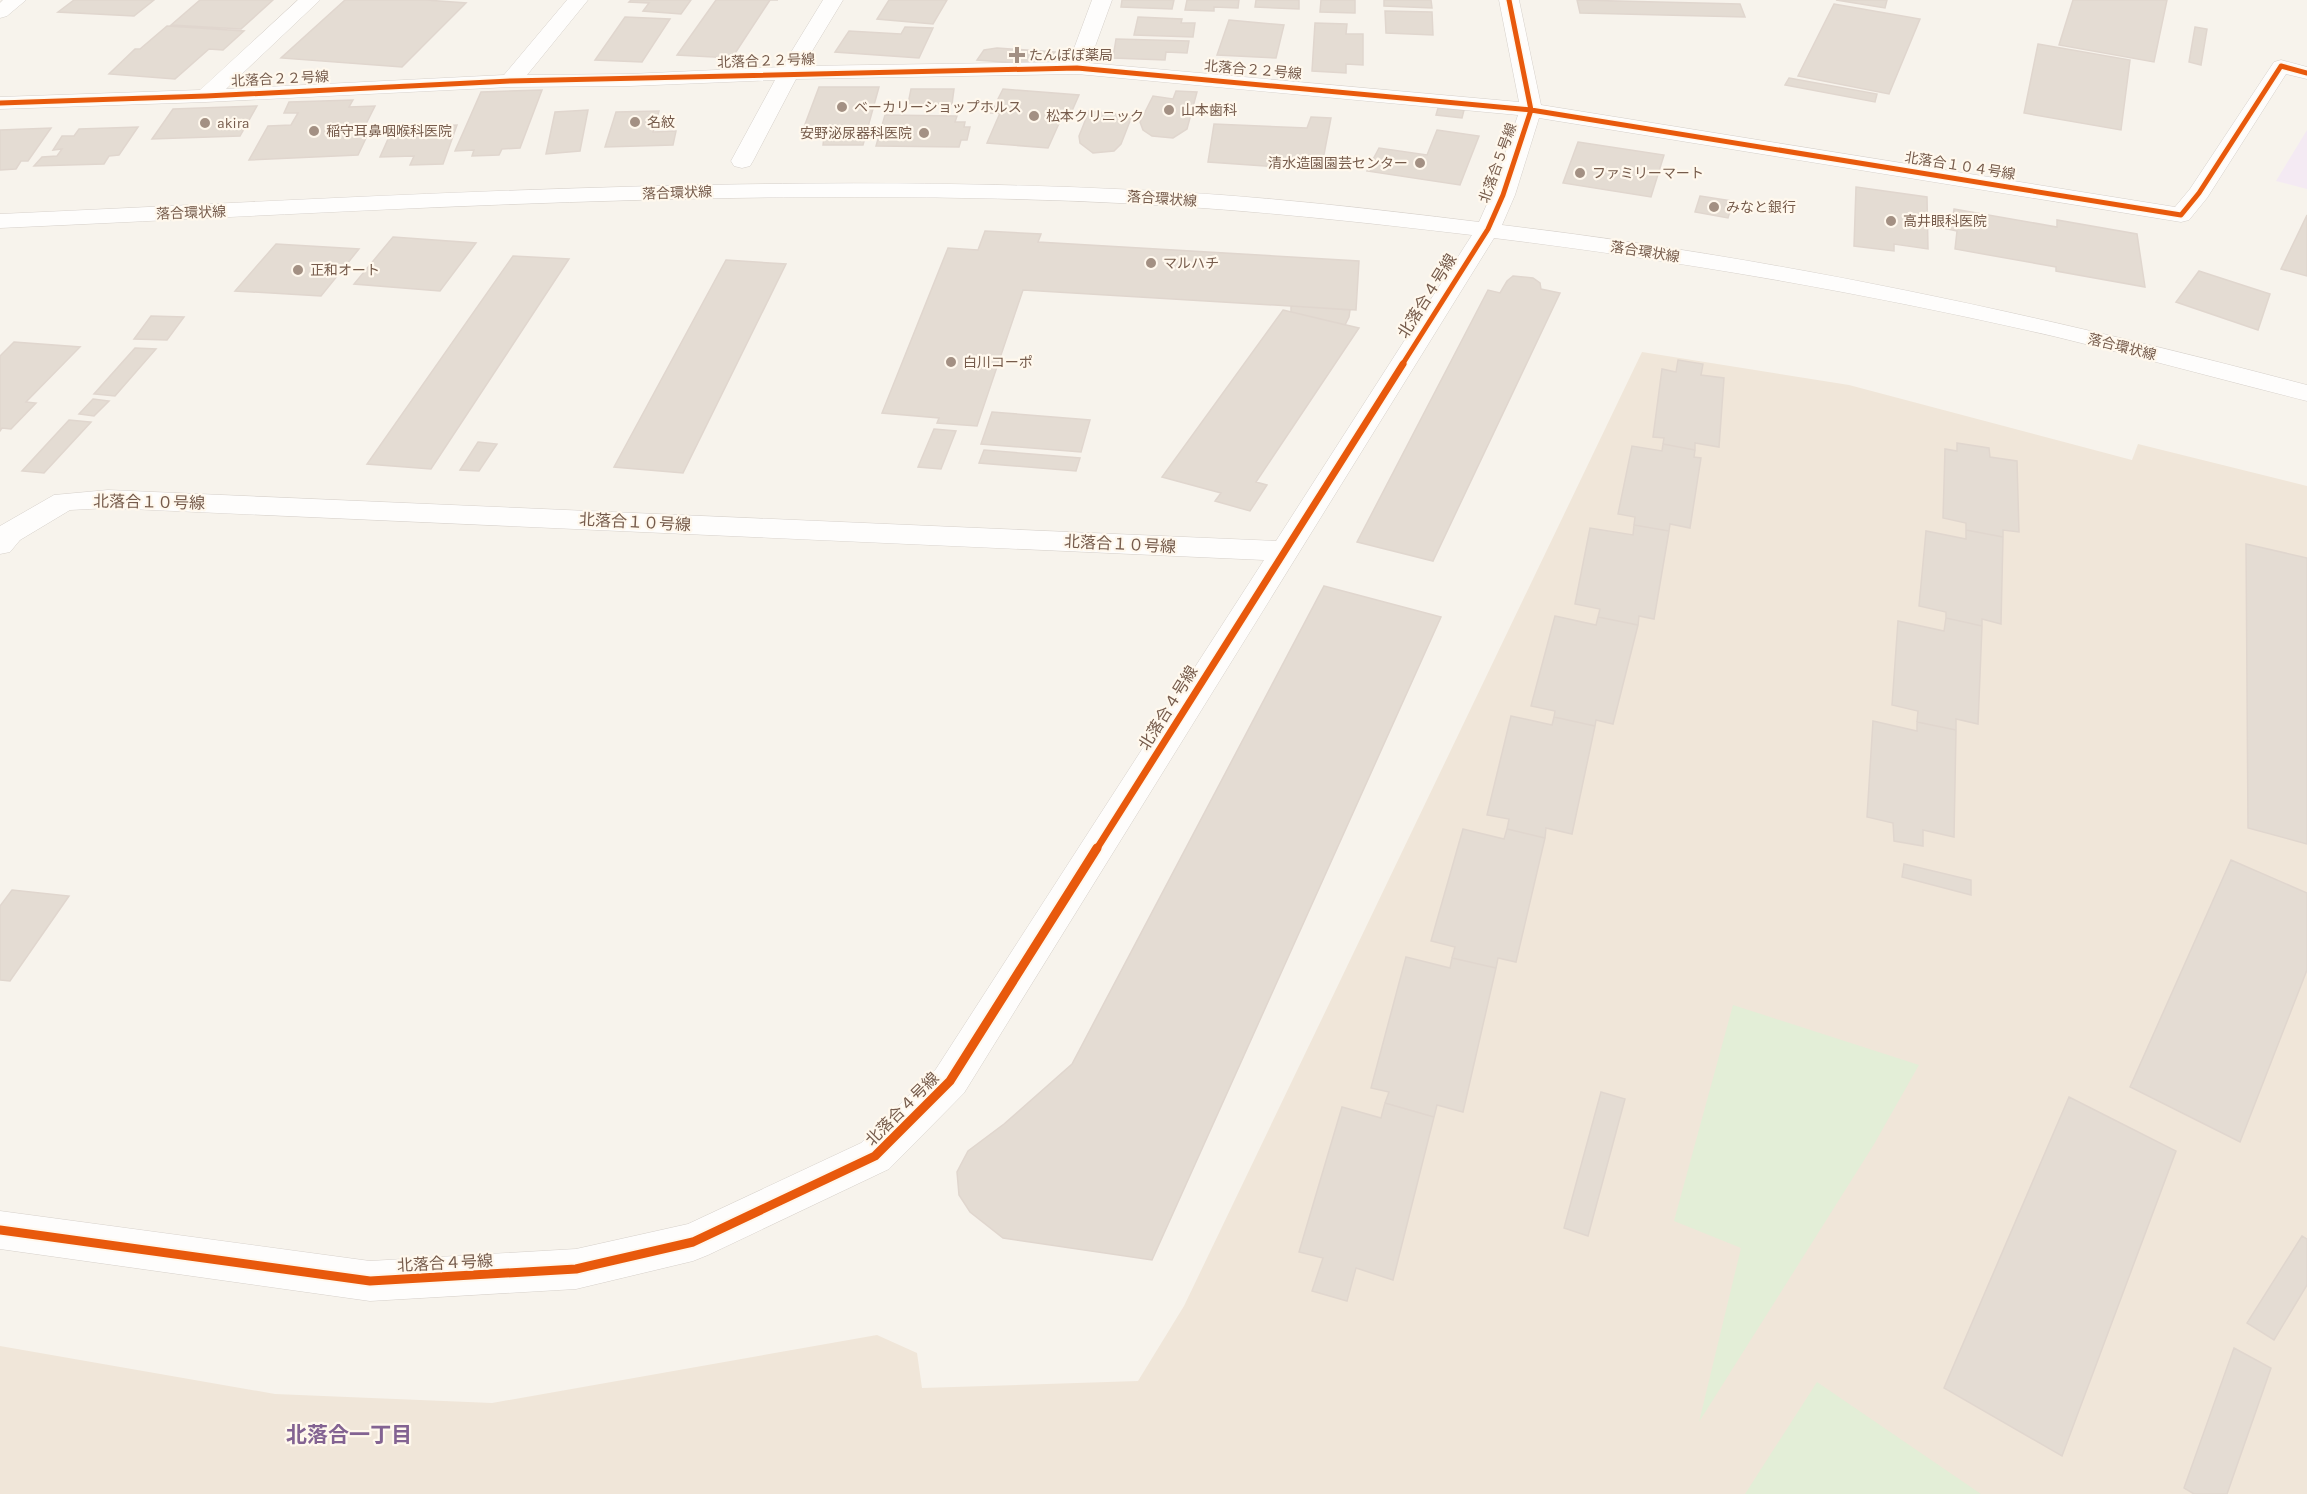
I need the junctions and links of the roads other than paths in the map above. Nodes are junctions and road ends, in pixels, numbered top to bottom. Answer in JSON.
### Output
{"nodes":[{"id":1,"x":16,"y":0,"type":"edge"},
{"id":2,"x":310,"y":0,"type":"edge"},
{"id":3,"x":578,"y":0,"type":"edge"},
{"id":4,"x":833,"y":0,"type":"edge"},
{"id":5,"x":1102,"y":0,"type":"edge"},
{"id":6,"x":1509,"y":0,"type":"edge"},
{"id":7,"x":0,"y":12,"type":"edge"},
{"id":8,"x":1077,"y":68,"type":"junction"},
{"id":9,"x":2307,"y":72,"type":"edge"},
{"id":10,"x":789,"y":73,"type":"junction"},
{"id":11,"x":510,"y":81,"type":"junction"},
{"id":12,"x":206,"y":96,"type":"junction"},
{"id":13,"x":0,"y":103,"type":"edge"},
{"id":14,"x":1531,"y":110,"type":"junction"},
{"id":15,"x":742,"y":161,"type":"dead end"},
{"id":16,"x":0,"y":221,"type":"edge"},
{"id":17,"x":1488,"y":229,"type":"junction"},
{"id":18,"x":2307,"y":393,"type":"edge"},
{"id":19,"x":0,"y":545,"type":"edge"},
{"id":20,"x":1283,"y":551,"type":"junction"},
{"id":21,"x":0,"y":1230,"type":"edge"}],
"edges":[{"from":1,"to":7,"type":"street"},
{"from":2,"to":12,"type":"street"},
{"from":3,"to":11,"type":"street"},
{"from":4,"to":10,"type":"street"},
{"from":5,"to":8,"type":"street"},
{"from":6,"to":14,"type":"street","name":"北落合５号線"},
{"from":8,"to":10,"type":"street","name":"北落合２２号線"},
{"from":8,"to":14,"type":"street","name":"北落合２２号線"},
{"from":9,"to":14,"type":"street","name":"北落合１０４号線"},
{"from":10,"to":11,"type":"street","name":"北落合２２号線"},
{"from":10,"to":15,"type":"street"},
{"from":11,"to":12,"type":"street","name":"北落合２２号線"},
{"from":12,"to":13,"type":"street","name":"北落合２２号線"},
{"from":14,"to":17,"type":"street","name":"北落合５号線"},
{"from":16,"to":17,"type":"street","name":"落合環状線"},
{"from":17,"to":18,"type":"street","name":"落合環状線"},
{"from":17,"to":20,"type":"street","name":"北落合４号線"},
{"from":19,"to":20,"type":"street","name":"北落合１０号線"},
{"from":20,"to":21,"type":"street","name":"北落合４号線"}]}
